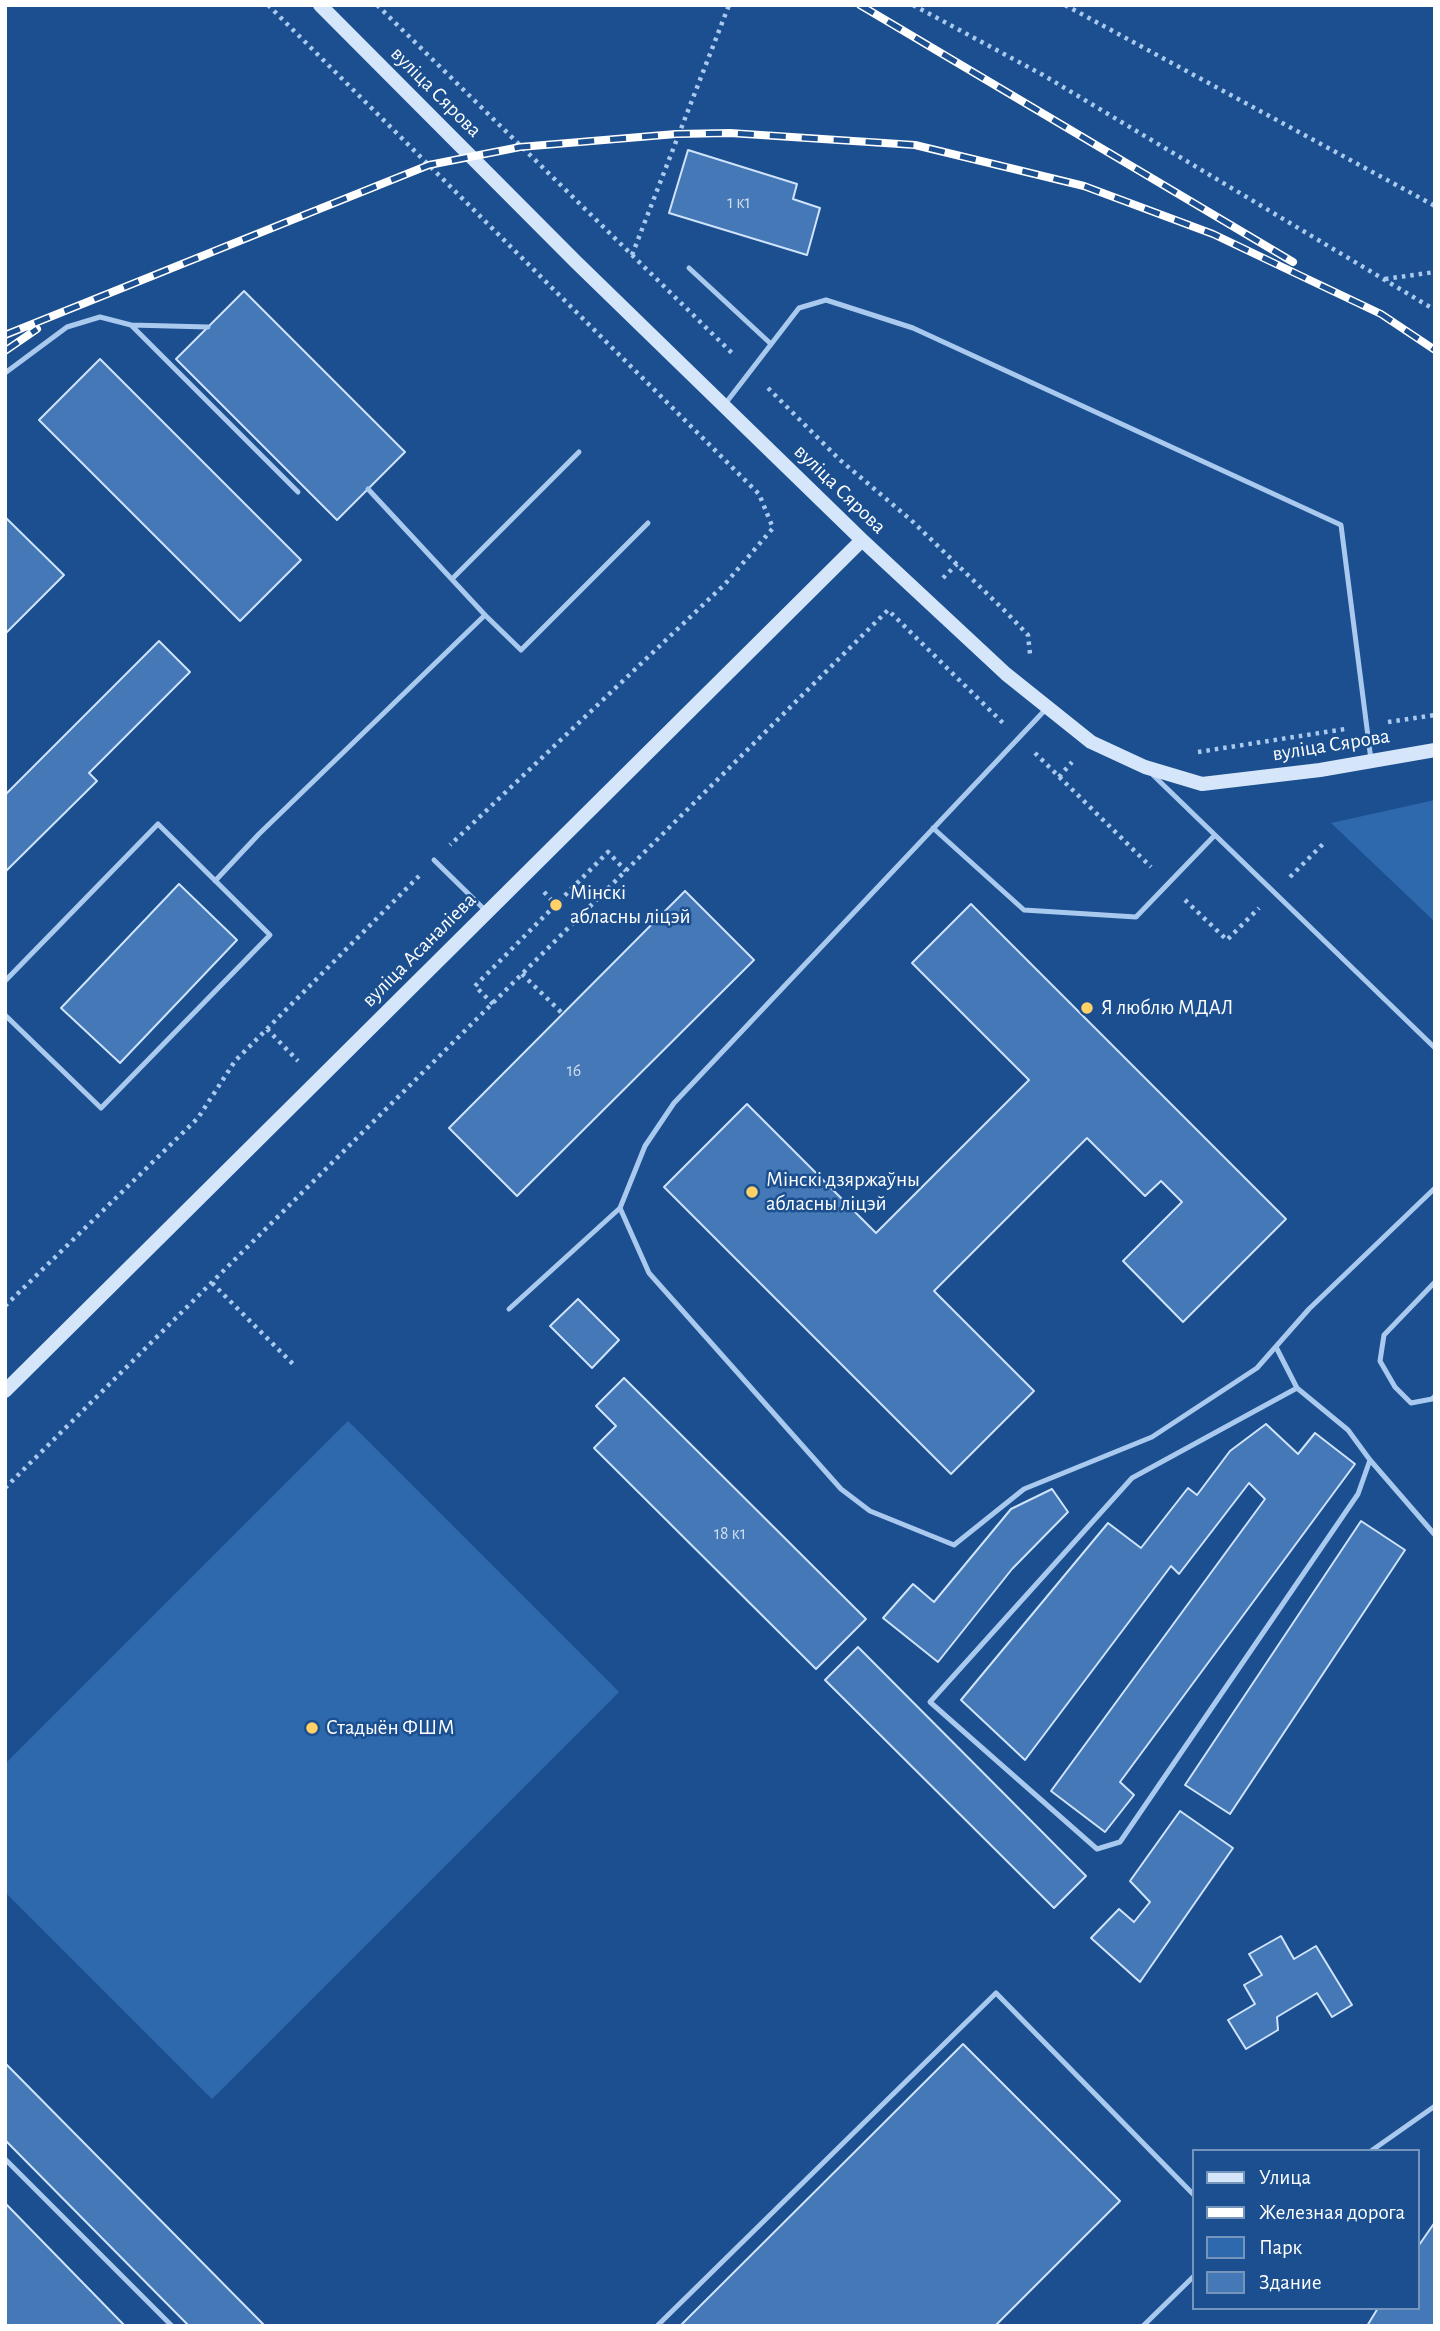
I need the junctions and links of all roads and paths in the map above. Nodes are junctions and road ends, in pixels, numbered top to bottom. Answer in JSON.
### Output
{"nodes":[{"id":1,"x":268,"y":5,"type":"edge"},
{"id":2,"x":320,"y":5,"type":"edge"},
{"id":3,"x":377,"y":5,"type":"edge"},
{"id":4,"x":729,"y":5,"type":"edge"},
{"id":5,"x":913,"y":5,"type":"edge"},
{"id":6,"x":1065,"y":5,"type":"edge"},
{"id":7,"x":1435,"y":206,"type":"edge"},
{"id":8,"x":632,"y":255,"type":"junction"},
{"id":9,"x":689,"y":268,"type":"dead end"},
{"id":10,"x":1435,"y":272,"type":"edge"},
{"id":11,"x":1384,"y":279,"type":"junction"},
{"id":12,"x":1435,"y":310,"type":"edge"},
{"id":13,"x":131,"y":325,"type":"junction"},
{"id":14,"x":208,"y":327,"type":"dead end"},
{"id":15,"x":771,"y":344,"type":"junction"},
{"id":16,"x":750,"y":371,"type":"junction"},
{"id":17,"x":5,"y":373,"type":"edge"},
{"id":18,"x":724,"y":407,"type":"junction"},
{"id":19,"x":579,"y":452,"type":"dead end"},
{"id":20,"x":368,"y":489,"type":"dead end"},
{"id":21,"x":298,"y":492,"type":"dead end"},
{"id":22,"x":648,"y":523,"type":"dead end"},
{"id":23,"x":862,"y":540,"type":"junction"},
{"id":24,"x":452,"y":579,"type":"junction"},
{"id":25,"x":485,"y":615,"type":"junction"},
{"id":26,"x":1036,"y":660,"type":"dead end"},
{"id":27,"x":1046,"y":709,"type":"junction"},
{"id":28,"x":1435,"y":715,"type":"edge"},
{"id":29,"x":1366,"y":726,"type":"junction"},
{"id":30,"x":1018,"y":738,"type":"junction"},
{"id":31,"x":1435,"y":750,"type":"edge"},
{"id":32,"x":1195,"y":753,"type":"dead end"},
{"id":33,"x":1371,"y":761,"type":"junction"},
{"id":34,"x":1145,"y":767,"type":"junction"},
{"id":35,"x":933,"y":828,"type":"junction"},
{"id":36,"x":1215,"y":835,"type":"junction"},
{"id":37,"x":1326,"y":842,"type":"dead end"},
{"id":38,"x":434,"y":860,"type":"junction"},
{"id":39,"x":626,"y":871,"type":"junction"},
{"id":40,"x":215,"y":881,"type":"junction"},
{"id":41,"x":1168,"y":884,"type":"junction"},
{"id":42,"x":1274,"y":893,"type":"junction"},
{"id":43,"x":487,"y":912,"type":"junction"},
{"id":44,"x":522,"y":974,"type":"junction"},
{"id":45,"x":5,"y":981,"type":"edge"},
{"id":46,"x":493,"y":1004,"type":"junction"},
{"id":47,"x":563,"y":1014,"type":"dead end"},
{"id":48,"x":5,"y":1015,"type":"edge"},
{"id":49,"x":267,"y":1029,"type":"junction"},
{"id":50,"x":1435,"y":1048,"type":"edge"},
{"id":51,"x":317,"y":1081,"type":"junction"},
{"id":52,"x":1435,"y":1188,"type":"edge"},
{"id":53,"x":620,"y":1208,"type":"junction"},
{"id":54,"x":1435,"y":1282,"type":"edge"},
{"id":55,"x":212,"y":1283,"type":"junction"},
{"id":56,"x":5,"y":1306,"type":"edge"},
{"id":57,"x":509,"y":1309,"type":"dead end"},
{"id":58,"x":1276,"y":1347,"type":"junction"},
{"id":59,"x":294,"y":1365,"type":"dead end"},
{"id":60,"x":1297,"y":1388,"type":"junction"},
{"id":61,"x":5,"y":1391,"type":"edge"},
{"id":62,"x":1435,"y":1395,"type":"edge"},
{"id":63,"x":1370,"y":1460,"type":"junction"},
{"id":64,"x":5,"y":1488,"type":"edge"},
{"id":65,"x":1435,"y":1535,"type":"edge"},
{"id":66,"x":1435,"y":2105,"type":"edge"},
{"id":67,"x":1374,"y":2149,"type":"edge"},
{"id":68,"x":5,"y":2159,"type":"edge"},
{"id":69,"x":1192,"y":2193,"type":"edge"},
{"id":70,"x":1192,"y":2278,"type":"edge"},
{"id":71,"x":172,"y":2326,"type":"edge"},
{"id":72,"x":657,"y":2326,"type":"edge"},
{"id":73,"x":1143,"y":2326,"type":"edge"}],
"edges":[{"from":1,"to":38,"type":"path"},
{"from":2,"to":18,"type":"street","name":"вуліца Сярова"},
{"from":3,"to":8,"type":"path"},
{"from":4,"to":8,"type":"path"},
{"from":5,"to":11,"type":"path"},
{"from":6,"to":7,"type":"path"},
{"from":8,"to":16,"type":"path"},
{"from":9,"to":15,"type":"lane"},
{"from":10,"to":11,"type":"path"},
{"from":11,"to":12,"type":"path"},
{"from":13,"to":14,"type":"lane"},
{"from":13,"to":17,"type":"lane"},
{"from":13,"to":21,"type":"lane"},
{"from":15,"to":16,"type":"lane"},
{"from":15,"to":29,"type":"lane"},
{"from":16,"to":18,"type":"lane"},
{"from":16,"to":26,"type":"path"},
{"from":18,"to":23,"type":"street","name":"вуліца Сярова"},
{"from":19,"to":24,"type":"lane"},
{"from":20,"to":24,"type":"lane"},
{"from":22,"to":25,"type":"lane"},
{"from":23,"to":27,"type":"street","name":"вуліца Сярова"},
{"from":23,"to":43,"type":"street","name":"вуліца Асаналіева"},
{"from":24,"to":25,"type":"lane"},
{"from":25,"to":40,"type":"lane"},
{"from":27,"to":30,"type":"lane"},
{"from":27,"to":34,"type":"street","name":"вуліца Сярова"},
{"from":28,"to":29,"type":"path"},
{"from":29,"to":32,"type":"path"},
{"from":29,"to":33,"type":"lane"},
{"from":30,"to":35,"type":"lane"},
{"from":30,"to":39,"type":"path"},
{"from":30,"to":41,"type":"path"},
{"from":31,"to":33,"type":"street","name":"вуліца Сярова"},
{"from":33,"to":34,"type":"street","name":"вуліца Сярова"},
{"from":34,"to":36,"type":"lane"},
{"from":35,"to":41,"type":"lane"},
{"from":35,"to":53,"type":"lane"},
{"from":36,"to":41,"type":"lane"},
{"from":36,"to":42,"type":"lane"},
{"from":37,"to":42,"type":"path"},
{"from":38,"to":43,"type":"lane"},
{"from":38,"to":49,"type":"path"},
{"from":39,"to":44,"type":"path"},
{"from":39,"to":46,"type":"path"},
{"from":40,"to":45,"type":"lane"},
{"from":40,"to":48,"type":"lane"},
{"from":41,"to":42,"type":"path"},
{"from":42,"to":50,"type":"lane"},
{"from":43,"to":51,"type":"street","name":"вуліца Асаналіева"},
{"from":44,"to":46,"type":"path"},
{"from":44,"to":47,"type":"path"},
{"from":46,"to":55,"type":"path"},
{"from":49,"to":51,"type":"path"},
{"from":49,"to":56,"type":"path"},
{"from":51,"to":61,"type":"street","name":"вуліца Асаналіева"},
{"from":52,"to":58,"type":"lane"},
{"from":53,"to":57,"type":"lane"},
{"from":53,"to":58,"type":"lane"},
{"from":54,"to":62,"type":"lane"},
{"from":55,"to":59,"type":"path"},
{"from":55,"to":64,"type":"path"},
{"from":58,"to":60,"type":"lane"},
{"from":60,"to":63,"type":"lane"},
{"from":60,"to":63,"type":"lane"},
{"from":63,"to":65,"type":"lane"},
{"from":66,"to":67,"type":"lane"},
{"from":68,"to":71,"type":"lane"},
{"from":69,"to":72,"type":"lane"},
{"from":70,"to":73,"type":"lane"}]}
